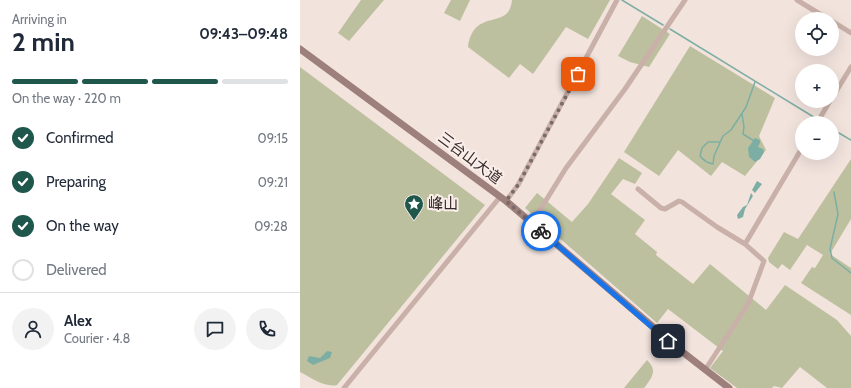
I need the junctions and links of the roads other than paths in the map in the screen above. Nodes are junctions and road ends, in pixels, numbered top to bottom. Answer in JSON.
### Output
{"nodes":[{"id":1,"x":617,"y":0,"type":"edge"},
{"id":2,"x":686,"y":0,"type":"edge"},
{"id":3,"x":797,"y":0,"type":"edge"},
{"id":4,"x":817,"y":12,"type":"edge"},
{"id":5,"x":839,"y":25,"type":"edge"},
{"id":6,"x":851,"y":33,"type":"edge"},
{"id":7,"x":300,"y":49,"type":"edge"},
{"id":8,"x":851,"y":67,"type":"edge"},
{"id":9,"x":839,"y":87,"type":"edge"},
{"id":10,"x":795,"y":160,"type":"edge"},
{"id":11,"x":638,"y":189,"type":"dead end"},
{"id":12,"x":503,"y":199,"type":"junction"},
{"id":13,"x":532,"y":223,"type":"junction"},
{"id":14,"x":745,"y":244,"type":"junction"},
{"id":15,"x":705,"y":370,"type":"junction"},
{"id":16,"x":344,"y":388,"type":"edge"},
{"id":17,"x":729,"y":388,"type":"edge"}],
"edges":[{"from":1,"to":12,"type":"street"},
{"from":2,"to":13,"type":"street"},
{"from":3,"to":4,"type":"street"},
{"from":5,"to":6,"type":"street"},
{"from":7,"to":12,"type":"main road","name":"三台山大道"},
{"from":8,"to":9,"type":"street"},
{"from":10,"to":14,"type":"street"},
{"from":11,"to":14,"type":"street"},
{"from":12,"to":13,"type":"main road","name":"三台山大道"},
{"from":12,"to":16,"type":"street"},
{"from":13,"to":15,"type":"main road","name":"三台山大道"},
{"from":14,"to":15,"type":"street"},
{"from":15,"to":17,"type":"main road","name":"三台山大道"}]}
